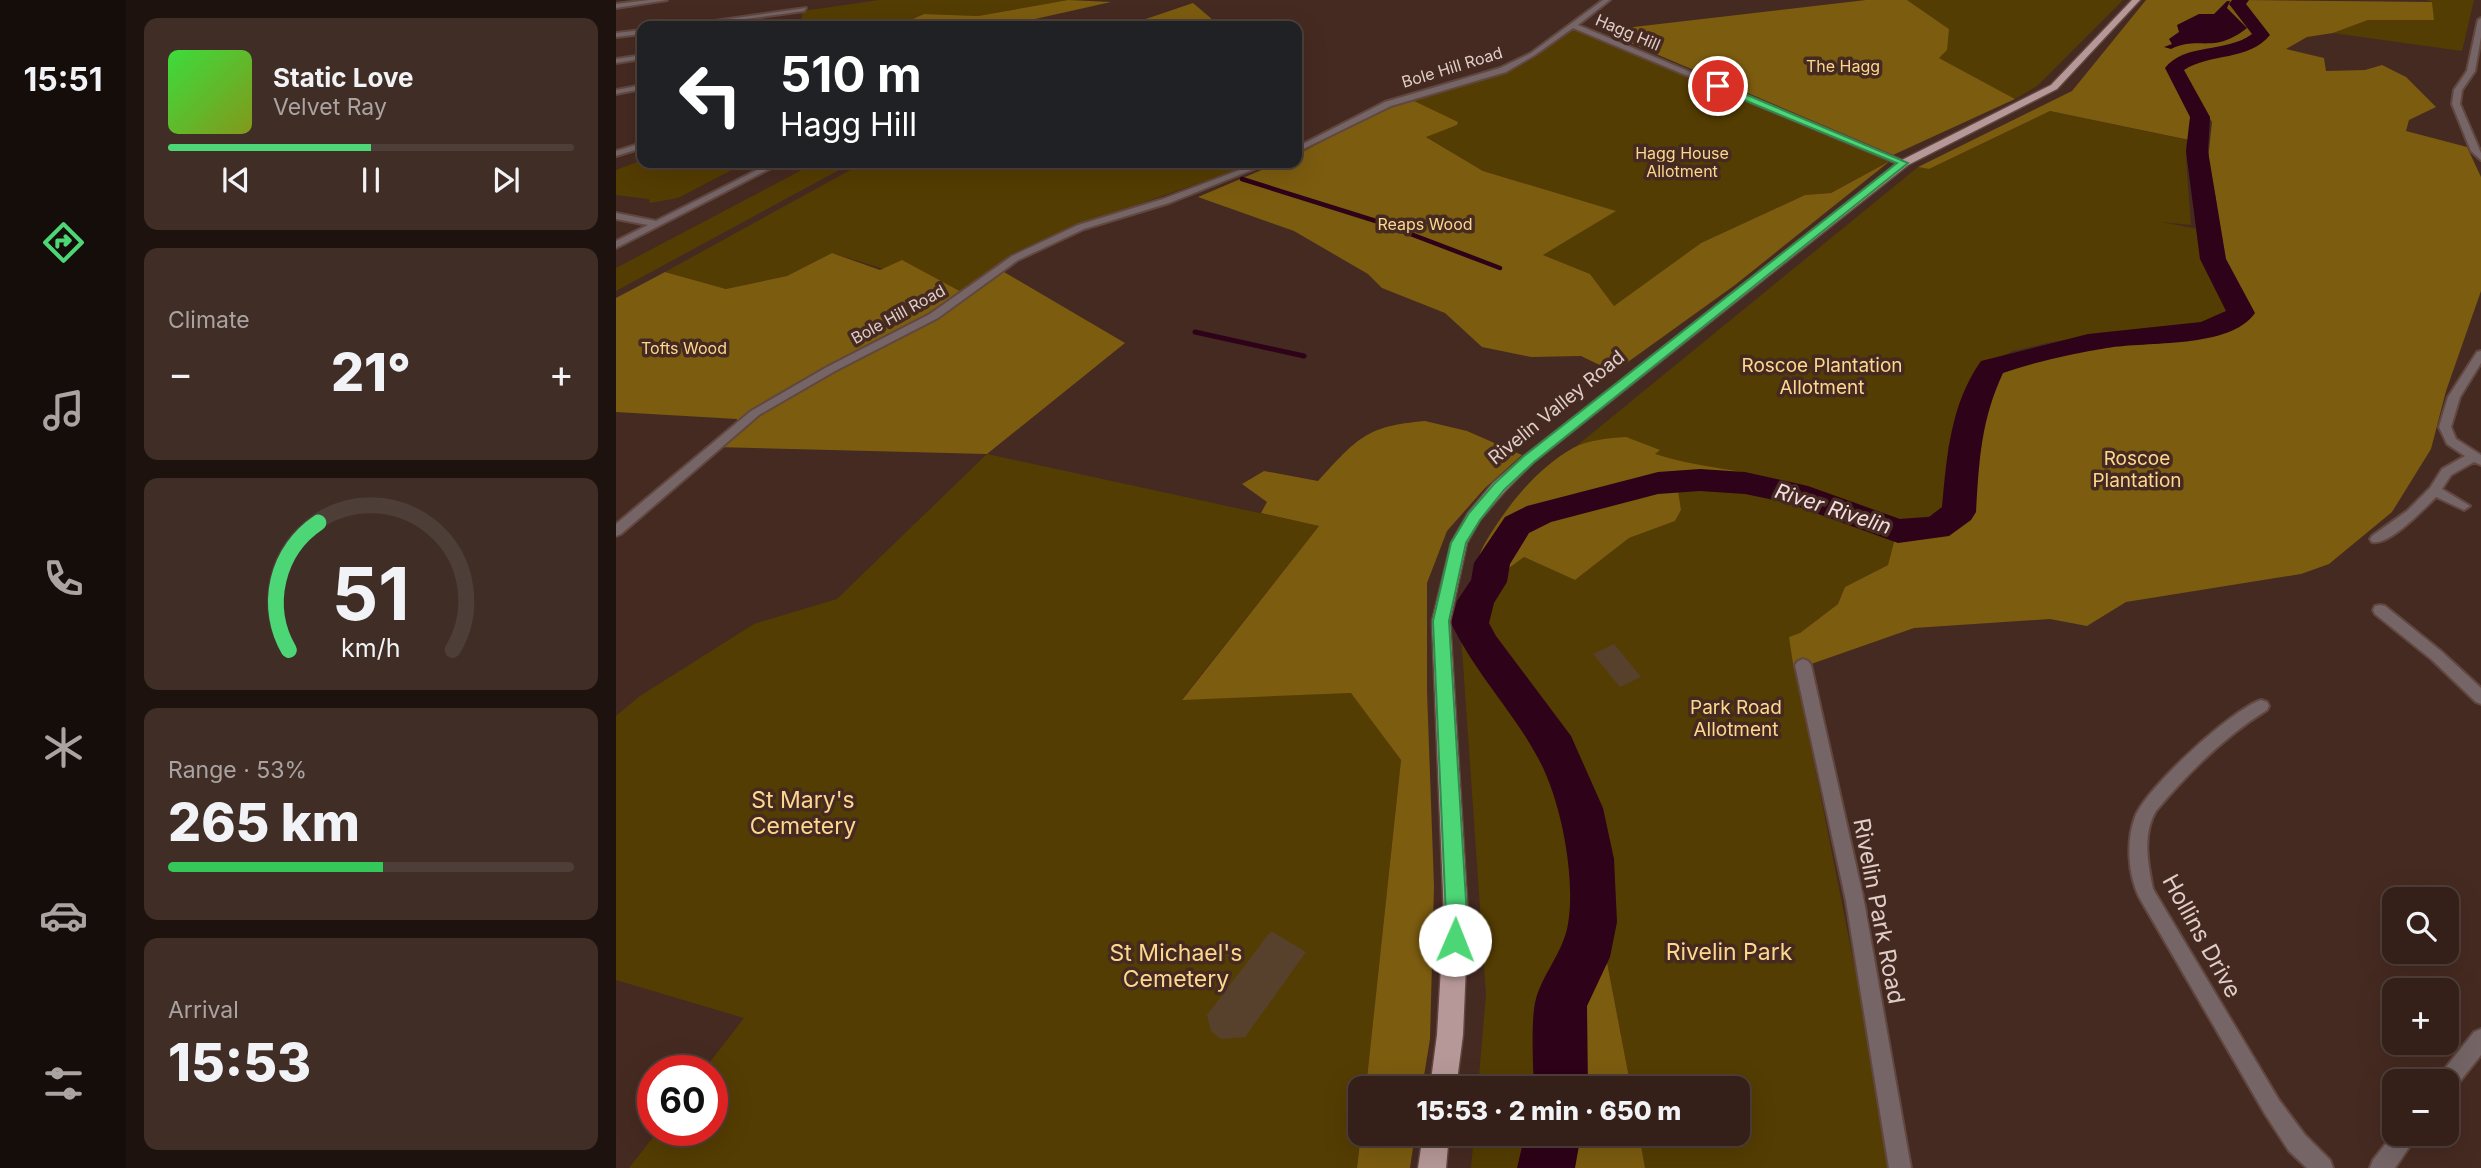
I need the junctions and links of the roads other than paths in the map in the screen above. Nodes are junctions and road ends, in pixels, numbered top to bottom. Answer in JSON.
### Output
{"nodes":[{"id":1,"x":664,"y":0,"type":"edge"},
{"id":2,"x":1607,"y":0,"type":"edge"},
{"id":3,"x":2136,"y":0,"type":"edge"},
{"id":4,"x":616,"y":6,"type":"edge"},
{"id":5,"x":804,"y":9,"type":"dead end"},
{"id":6,"x":759,"y":16,"type":"junction"},
{"id":7,"x":2481,"y":20,"type":"edge"},
{"id":8,"x":720,"y":21,"type":"edge"},
{"id":9,"x":757,"y":21,"type":"edge"},
{"id":10,"x":1573,"y":25,"type":"junction"},
{"id":11,"x":637,"y":33,"type":"edge"},
{"id":12,"x":616,"y":35,"type":"edge"},
{"id":13,"x":2478,"y":51,"type":"edge"},
{"id":14,"x":637,"y":58,"type":"edge"},
{"id":15,"x":616,"y":61,"type":"edge"},
{"id":16,"x":637,"y":89,"type":"edge"},
{"id":17,"x":616,"y":92,"type":"edge"},
{"id":18,"x":2466,"y":123,"type":"junction"},
{"id":19,"x":2481,"y":135,"type":"edge"},
{"id":20,"x":637,"y":147,"type":"edge"},
{"id":21,"x":1302,"y":147,"type":"edge"},
{"id":22,"x":616,"y":154,"type":"edge"},
{"id":23,"x":2481,"y":158,"type":"edge"},
{"id":24,"x":1904,"y":163,"type":"junction"},
{"id":25,"x":767,"y":168,"type":"edge"},
{"id":26,"x":1252,"y":168,"type":"edge"},
{"id":27,"x":616,"y":216,"type":"edge"},
{"id":28,"x":657,"y":224,"type":"junction"},
{"id":29,"x":616,"y":245,"type":"edge"},
{"id":30,"x":2481,"y":354,"type":"edge"},
{"id":31,"x":2477,"y":459,"type":"edge"},
{"id":32,"x":2435,"y":491,"type":"junction"},
{"id":33,"x":2463,"y":506,"type":"dead end"},
{"id":34,"x":616,"y":531,"type":"edge"},
{"id":35,"x":2376,"y":539,"type":"dead end"},
{"id":36,"x":2380,"y":610,"type":"dead end"},
{"id":37,"x":1803,"y":666,"type":"dead end"},
{"id":38,"x":2481,"y":698,"type":"edge"},
{"id":39,"x":2261,"y":706,"type":"dead end"},
{"id":40,"x":2481,"y":1039,"type":"edge"},
{"id":41,"x":2457,"y":1069,"type":"edge"},
{"id":42,"x":1445,"y":1076,"type":"edge"},
{"id":43,"x":1435,"y":1146,"type":"edge"},
{"id":44,"x":2398,"y":1146,"type":"edge"},
{"id":45,"x":1432,"y":1168,"type":"edge"},
{"id":46,"x":1900,"y":1168,"type":"edge"},
{"id":47,"x":2322,"y":1168,"type":"edge"},
{"id":48,"x":2381,"y":1168,"type":"edge"}],
"edges":[{"from":1,"to":4,"type":"street"},
{"from":2,"to":10,"type":"street","name":"Bole Hill Road"},
{"from":3,"to":24,"type":"main road","name":"Rivelin Valley Road"},
{"from":5,"to":6,"type":"street"},
{"from":6,"to":8,"type":"street"},
{"from":6,"to":9,"type":"street"},
{"from":7,"to":13,"type":"street"},
{"from":10,"to":21,"type":"street","name":"Bole Hill Road"},
{"from":10,"to":24,"type":"street","name":"Hagg Hill"},
{"from":11,"to":12,"type":"street"},
{"from":13,"to":18,"type":"street"},
{"from":14,"to":15,"type":"street"},
{"from":16,"to":17,"type":"street"},
{"from":18,"to":19,"type":"street"},
{"from":18,"to":23,"type":"street"},
{"from":20,"to":22,"type":"street"},
{"from":24,"to":42,"type":"main road","name":"Rivelin Valley Road"},
{"from":25,"to":28,"type":"street"},
{"from":26,"to":34,"type":"street","name":"Bole Hill Road"},
{"from":27,"to":28,"type":"street"},
{"from":28,"to":29,"type":"street"},
{"from":30,"to":31,"type":"street"},
{"from":31,"to":32,"type":"street"},
{"from":32,"to":33,"type":"street"},
{"from":32,"to":35,"type":"street"},
{"from":36,"to":38,"type":"street"},
{"from":37,"to":46,"type":"street","name":"Rivelin Park Road"},
{"from":39,"to":47,"type":"street","name":"Hollins Drive"},
{"from":40,"to":41,"type":"street"},
{"from":43,"to":45,"type":"main road"},
{"from":44,"to":48,"type":"street"}]}
